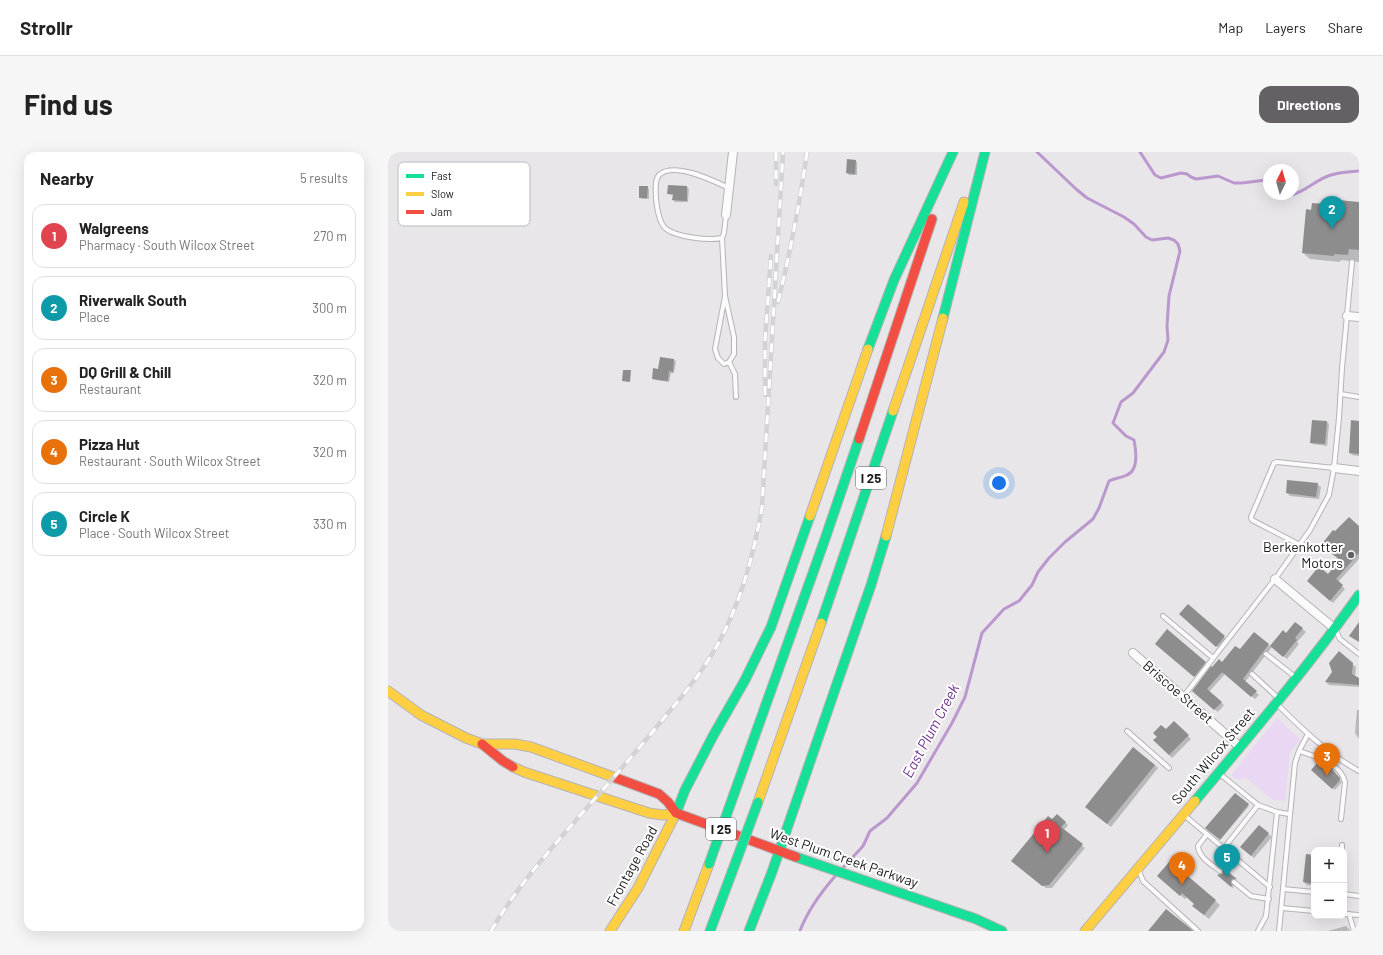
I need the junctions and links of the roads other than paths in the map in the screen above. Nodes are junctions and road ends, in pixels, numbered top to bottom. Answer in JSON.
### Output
{"nodes":[{"id":1,"x":733,"y":152,"type":"edge"},
{"id":2,"x":954,"y":152,"type":"edge"},
{"id":3,"x":980,"y":152,"type":"edge"},
{"id":4,"x":985,"y":152,"type":"edge"},
{"id":5,"x":729,"y":188,"type":"junction"},
{"id":6,"x":726,"y":215,"type":"joint"},
{"id":7,"x":722,"y":238,"type":"junction"},
{"id":8,"x":1352,"y":262,"type":"dead end"},
{"id":9,"x":725,"y":296,"type":"junction"},
{"id":10,"x":1347,"y":316,"type":"junction"},
{"id":11,"x":1359,"y":317,"type":"edge"},
{"id":12,"x":729,"y":362,"type":"junction"},
{"id":13,"x":1341,"y":394,"type":"junction"},
{"id":14,"x":736,"y":397,"type":"dead end"},
{"id":15,"x":1359,"y":397,"type":"edge"},
{"id":16,"x":1334,"y":468,"type":"junction"},
{"id":17,"x":1359,"y":471,"type":"edge"},
{"id":18,"x":1300,"y":545,"type":"junction"},
{"id":19,"x":1275,"y":579,"type":"junction"},
{"id":20,"x":1359,"y":595,"type":"edge"},
{"id":21,"x":1163,"y":616,"type":"dead end"},
{"id":22,"x":1334,"y":629,"type":"junction"},
{"id":23,"x":1133,"y":653,"type":"dead end"},
{"id":24,"x":1266,"y":654,"type":"dead end"},
{"id":25,"x":1359,"y":654,"type":"edge"},
{"id":26,"x":1213,"y":658,"type":"junction"},
{"id":27,"x":1252,"y":674,"type":"dead end"},
{"id":28,"x":1296,"y":677,"type":"junction"},
{"id":29,"x":388,"y":691,"type":"edge"},
{"id":30,"x":1182,"y":697,"type":"junction"},
{"id":31,"x":1277,"y":700,"type":"junction"},
{"id":32,"x":1127,"y":731,"type":"dead end"},
{"id":33,"x":1308,"y":734,"type":"junction"},
{"id":34,"x":482,"y":744,"type":"junction"},
{"id":35,"x":1240,"y":747,"type":"junction"},
{"id":36,"x":1299,"y":751,"type":"junction"},
{"id":37,"x":1169,"y":768,"type":"dead end"},
{"id":38,"x":1359,"y":771,"type":"edge"},
{"id":39,"x":1218,"y":773,"type":"junction"},
{"id":40,"x":1258,"y":805,"type":"junction"},
{"id":41,"x":1277,"y":812,"type":"junction"},
{"id":42,"x":676,"y":813,"type":"junction"},
{"id":43,"x":1183,"y":814,"type":"junction"},
{"id":44,"x":1289,"y":814,"type":"junction"},
{"id":45,"x":1341,"y":819,"type":"dead end"},
{"id":46,"x":1207,"y":834,"type":"junction"},
{"id":47,"x":1224,"y":848,"type":"junction"},
{"id":48,"x":779,"y":851,"type":"junction"},
{"id":49,"x":1138,"y":868,"type":"junction"},
{"id":50,"x":1220,"y":871,"type":"dead end"},
{"id":51,"x":1234,"y":882,"type":"dead end"},
{"id":52,"x":1270,"y":887,"type":"junction"},
{"id":53,"x":1283,"y":889,"type":"junction"},
{"id":54,"x":1311,"y":892,"type":"edge"},
{"id":55,"x":1347,"y":894,"type":"edge"},
{"id":56,"x":1359,"y":896,"type":"edge"},
{"id":57,"x":1269,"y":899,"type":"junction"},
{"id":58,"x":1282,"y":908,"type":"junction"},
{"id":59,"x":1311,"y":911,"type":"edge"},
{"id":60,"x":1349,"y":914,"type":"joint"},
{"id":61,"x":1359,"y":915,"type":"edge"},
{"id":62,"x":992,"y":928,"type":"edge"},
{"id":63,"x":610,"y":931,"type":"edge"},
{"id":64,"x":684,"y":931,"type":"edge"},
{"id":65,"x":710,"y":931,"type":"edge"},
{"id":66,"x":749,"y":931,"type":"edge"},
{"id":67,"x":1002,"y":931,"type":"edge"},
{"id":68,"x":1085,"y":931,"type":"edge"},
{"id":69,"x":1198,"y":931,"type":"edge"},
{"id":70,"x":1258,"y":931,"type":"edge"},
{"id":71,"x":1279,"y":931,"type":"edge"},
{"id":72,"x":1354,"y":931,"type":"edge"}],
"edges":[{"from":1,"to":5,"type":"street"},
{"from":2,"to":42,"type":"main road","name":"Frontage Road"},
{"from":2,"to":64,"type":"main road","number":"I 25","bridge":true},
{"from":3,"to":65,"type":"main road","number":"I 25","bridge":true},
{"from":4,"to":48,"type":"main road"},
{"from":5,"to":6,"type":"street"},
{"from":5,"to":7,"type":"lane"},
{"from":6,"to":7,"type":"lane"},
{"from":7,"to":9,"type":"lane"},
{"from":8,"to":10,"type":"lane"},
{"from":9,"to":12,"type":"lane"},
{"from":9,"to":12,"type":"lane"},
{"from":10,"to":11,"type":"street"},
{"from":10,"to":13,"type":"lane"},
{"from":12,"to":14,"type":"lane"},
{"from":13,"to":15,"type":"lane"},
{"from":13,"to":16,"type":"lane"},
{"from":16,"to":17,"type":"street"},
{"from":16,"to":18,"type":"lane"},
{"from":16,"to":18,"type":"lane"},
{"from":18,"to":19,"type":"lane"},
{"from":19,"to":22,"type":"street"},
{"from":19,"to":26,"type":"lane"},
{"from":20,"to":22,"type":"main road","name":"South Wilcox Street"},
{"from":21,"to":26,"type":"lane"},
{"from":22,"to":25,"type":"lane"},
{"from":22,"to":28,"type":"main road","name":"South Wilcox Street"},
{"from":23,"to":30,"type":"street","name":"Briscoe Street"},
{"from":24,"to":28,"type":"lane"},
{"from":26,"to":30,"type":"lane"},
{"from":27,"to":31,"type":"lane"},
{"from":28,"to":31,"type":"main road","name":"South Wilcox Street"},
{"from":29,"to":34,"type":"main road","name":"West Plum Creek Parkway"},
{"from":30,"to":35,"type":"street","name":"Briscoe Street"},
{"from":31,"to":33,"type":"lane"},
{"from":31,"to":35,"type":"main road","name":"South Wilcox Street"},
{"from":32,"to":37,"type":"lane"},
{"from":33,"to":36,"type":"lane"},
{"from":33,"to":38,"type":"lane"},
{"from":34,"to":42,"type":"main road","name":"West Plum Creek Parkway"},
{"from":34,"to":42,"type":"main road","name":"West Plum Creek Parkway"},
{"from":35,"to":39,"type":"main road","name":"South Wilcox Street"},
{"from":36,"to":44,"type":"lane"},
{"from":36,"to":45,"type":"lane"},
{"from":39,"to":40,"type":"lane"},
{"from":39,"to":43,"type":"main road","name":"South Wilcox Street"},
{"from":40,"to":41,"type":"lane"},
{"from":40,"to":47,"type":"lane"},
{"from":41,"to":44,"type":"lane"},
{"from":41,"to":52,"type":"lane"},
{"from":42,"to":48,"type":"main road","name":"West Plum Creek Parkway"},
{"from":42,"to":63,"type":"main road","name":"Frontage Road"},
{"from":43,"to":46,"type":"lane"},
{"from":43,"to":49,"type":"main road","name":"South Wilcox Street"},
{"from":44,"to":53,"type":"lane"},
{"from":46,"to":47,"type":"lane"},
{"from":46,"to":50,"type":"lane"},
{"from":47,"to":52,"type":"lane"},
{"from":48,"to":62,"type":"main road","name":"West Plum Creek Parkway"},
{"from":48,"to":66,"type":"main road"},
{"from":49,"to":68,"type":"main road","name":"South Wilcox Street"},
{"from":49,"to":69,"type":"lane"},
{"from":51,"to":57,"type":"lane"},
{"from":52,"to":57,"type":"lane"},
{"from":53,"to":54,"type":"lane"},
{"from":53,"to":58,"type":"lane"},
{"from":55,"to":56,"type":"lane"},
{"from":57,"to":70,"type":"lane"},
{"from":58,"to":59,"type":"lane"},
{"from":58,"to":71,"type":"lane"},
{"from":60,"to":61,"type":"lane"},
{"from":60,"to":72,"type":"lane"},
{"from":62,"to":67,"type":"main road","name":"West Plum Creek Parkway"}]}
